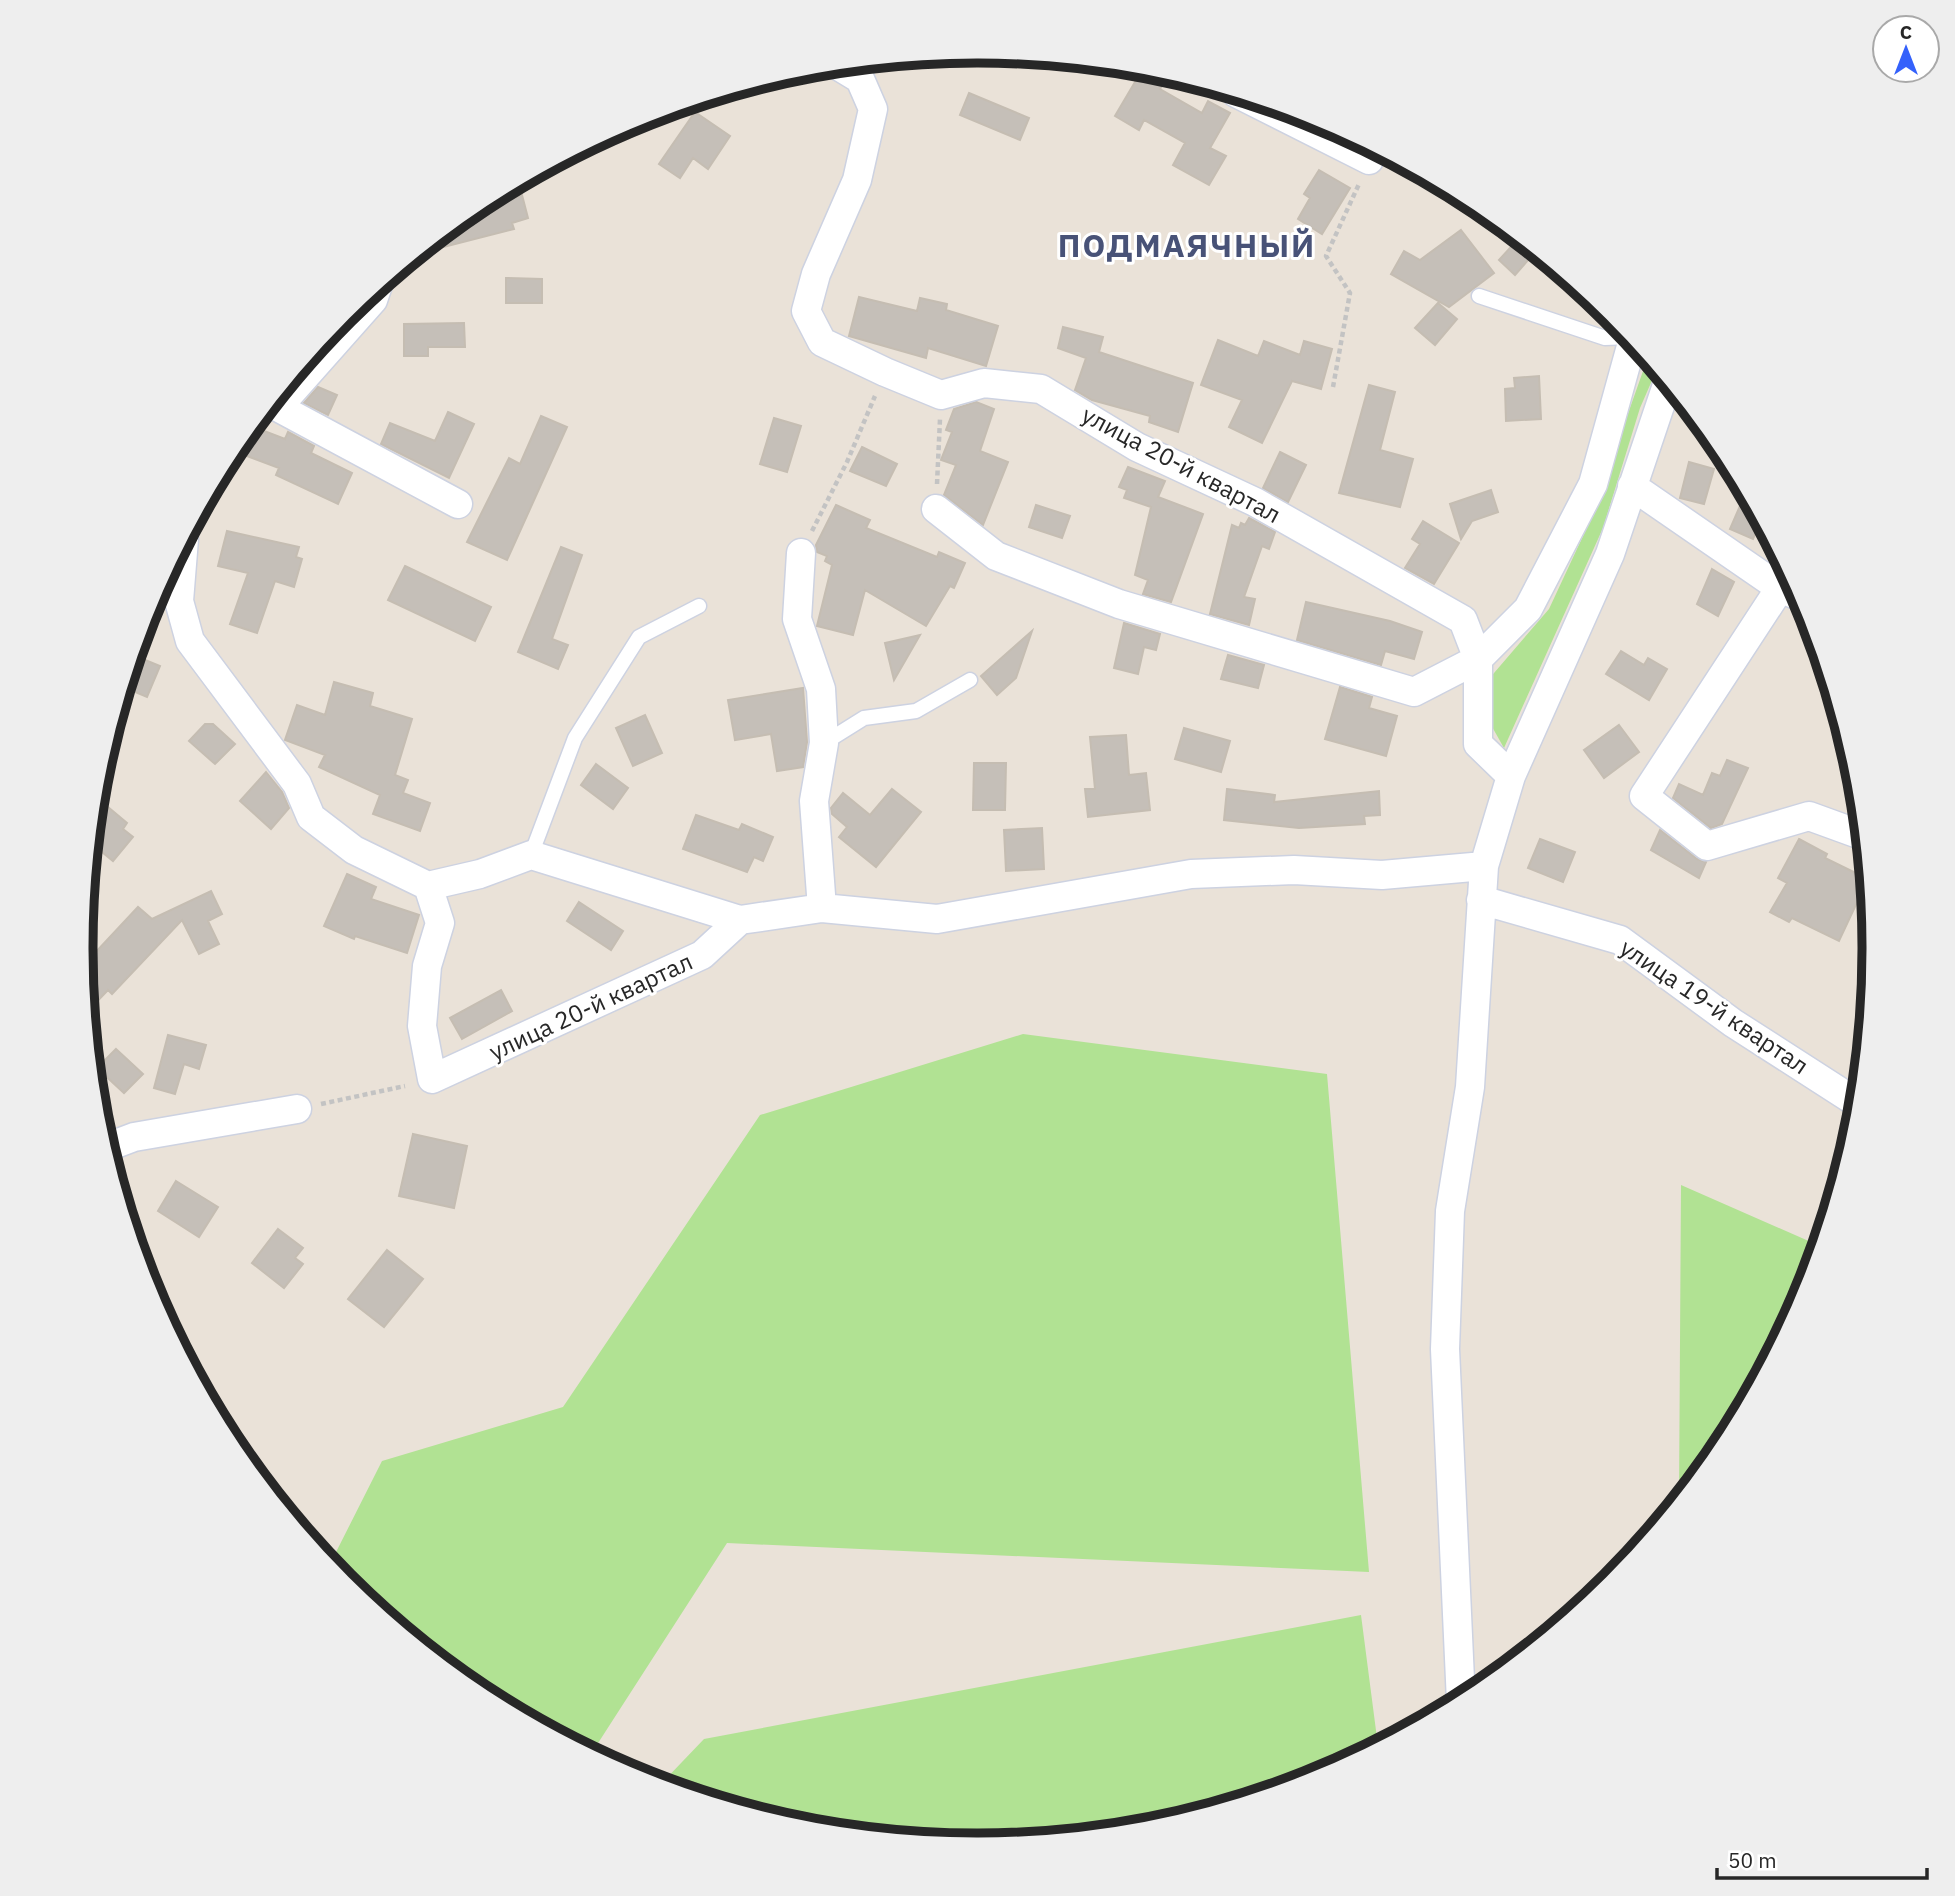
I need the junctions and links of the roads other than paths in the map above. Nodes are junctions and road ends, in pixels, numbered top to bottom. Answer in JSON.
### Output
{"nodes":[{"id":1,"x":850,"y":73,"type":"edge"},
{"id":2,"x":1291,"y":121,"type":"edge"},
{"id":3,"x":1369,"y":160,"type":"road end"},
{"id":4,"x":1479,"y":296,"type":"dead end"},
{"id":5,"x":352,"y":322,"type":"edge"},
{"id":6,"x":1618,"y":338,"type":"edge"},
{"id":7,"x":1629,"y":349,"type":"edge"},
{"id":8,"x":312,"y":365,"type":"edge"},
{"id":9,"x":1665,"y":391,"type":"edge"},
{"id":10,"x":278,"y":406,"type":"edge"},
{"id":11,"x":1632,"y":486,"type":"junction"},
{"id":12,"x":458,"y":504,"type":"dead end"},
{"id":13,"x":936,"y":509,"type":"road end"},
{"id":14,"x":801,"y":553,"type":"road end"},
{"id":15,"x":182,"y":561,"type":"edge"},
{"id":16,"x":1786,"y":589,"type":"edge"},
{"id":17,"x":1789,"y":597,"type":"edge"},
{"id":18,"x":699,"y":606,"type":"dead end"},
{"id":19,"x":1478,"y":659,"type":"junction"},
{"id":20,"x":970,"y":680,"type":"dead end"},
{"id":21,"x":824,"y":743,"type":"junction"},
{"id":22,"x":1511,"y":776,"type":"junction"},
{"id":23,"x":1855,"y":833,"type":"edge"},
{"id":24,"x":531,"y":855,"type":"junction"},
{"id":25,"x":1484,"y":866,"type":"junction"},
{"id":26,"x":428,"y":886,"type":"junction"},
{"id":27,"x":1481,"y":900,"type":"junction"},
{"id":28,"x":822,"y":908,"type":"junction"},
{"id":29,"x":740,"y":920,"type":"junction"},
{"id":30,"x":1849,"y":1098,"type":"edge"},
{"id":31,"x":297,"y":1109,"type":"road end"},
{"id":32,"x":115,"y":1144,"type":"edge"},
{"id":33,"x":1460,"y":1689,"type":"edge"}],
"edges":[{"from":1,"to":19,"type":"street","name":"улица 20-й квартал"},
{"from":2,"to":3,"type":"street"},
{"from":4,"to":6,"type":"lane"},
{"from":5,"to":8,"type":"street"},
{"from":7,"to":19,"type":"street"},
{"from":9,"to":11,"type":"street"},
{"from":10,"to":12,"type":"street"},
{"from":11,"to":16,"type":"street"},
{"from":11,"to":22,"type":"street"},
{"from":13,"to":19,"type":"street"},
{"from":14,"to":21,"type":"street"},
{"from":15,"to":26,"type":"street"},
{"from":17,"to":23,"type":"street"},
{"from":18,"to":24,"type":"lane"},
{"from":19,"to":22,"type":"street","name":"улица 20-й квартал"},
{"from":20,"to":21,"type":"lane"},
{"from":21,"to":28,"type":"street"},
{"from":22,"to":25,"type":"street"},
{"from":24,"to":26,"type":"street"},
{"from":24,"to":29,"type":"street"},
{"from":25,"to":27,"type":"street"},
{"from":25,"to":28,"type":"street"},
{"from":26,"to":29,"type":"street","name":"улица 20-й квартал"},
{"from":27,"to":30,"type":"street","name":"улица 19-й квартал"},
{"from":27,"to":33,"type":"street"},
{"from":28,"to":29,"type":"street"},
{"from":31,"to":32,"type":"street"}]}
